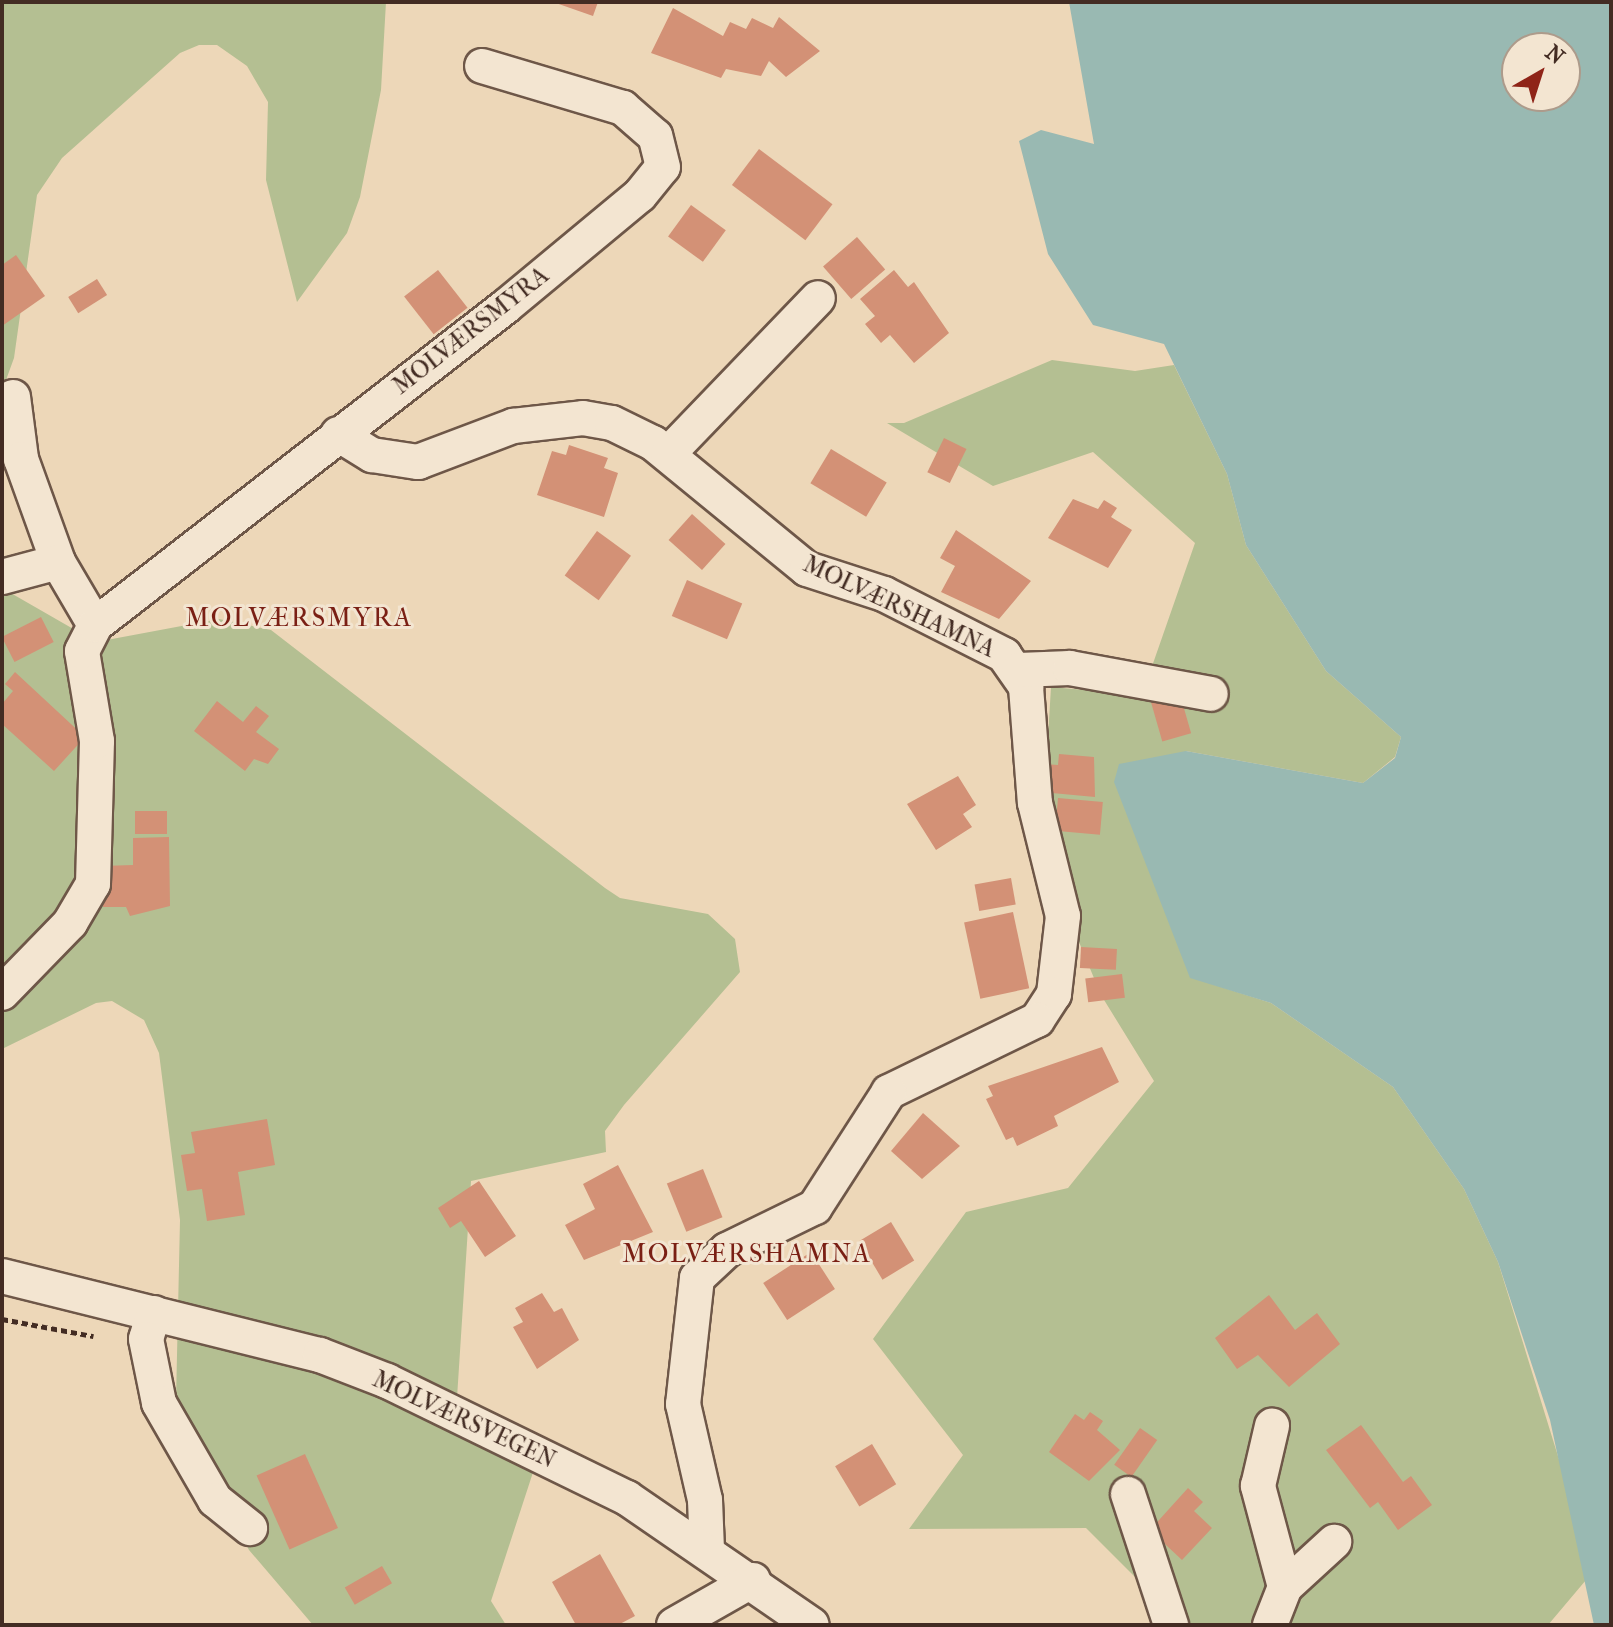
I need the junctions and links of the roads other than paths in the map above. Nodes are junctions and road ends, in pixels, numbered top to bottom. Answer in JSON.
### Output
{"nodes":[{"id":1,"x":482,"y":66,"type":"dead end"},
{"id":2,"x":818,"y":298,"type":"dead end"},
{"id":3,"x":13,"y":397,"type":"dead end"},
{"id":4,"x":338,"y":434,"type":"junction"},
{"id":5,"x":668,"y":454,"type":"junction"},
{"id":6,"x":58,"y":562,"type":"junction"},
{"id":7,"x":2,"y":577,"type":"edge"},
{"id":8,"x":95,"y":625,"type":"junction"},
{"id":9,"x":1019,"y":670,"type":"junction"},
{"id":10,"x":1211,"y":694,"type":"dead end"},
{"id":11,"x":2,"y":993,"type":"edge"},
{"id":12,"x":2,"y":1276,"type":"edge"},
{"id":13,"x":154,"y":1313,"type":"junction"},
{"id":14,"x":1272,"y":1426,"type":"dead end"},
{"id":15,"x":1128,"y":1494,"type":"dead end"},
{"id":16,"x":250,"y":1528,"type":"dead end"},
{"id":17,"x":1334,"y":1542,"type":"dead end"},
{"id":18,"x":707,"y":1549,"type":"junction"},
{"id":19,"x":753,"y":1580,"type":"junction"},
{"id":20,"x":1285,"y":1587,"type":"junction"},
{"id":21,"x":674,"y":1625,"type":"edge"},
{"id":22,"x":812,"y":1625,"type":"edge"},
{"id":23,"x":1171,"y":1625,"type":"edge"},
{"id":24,"x":1270,"y":1625,"type":"edge"}],
"edges":[{"from":1,"to":4,"type":"street","name":"MOLVÆRSMYRA"},
{"from":2,"to":5,"type":"street"},
{"from":3,"to":6,"type":"street"},
{"from":4,"to":5,"type":"street","name":"MOLVÆRSHAMNA"},
{"from":4,"to":8,"type":"street","name":"MOLVÆRSMYRA"},
{"from":5,"to":9,"type":"street","name":"MOLVÆRSHAMNA"},
{"from":6,"to":7,"type":"street"},
{"from":6,"to":8,"type":"street"},
{"from":8,"to":11,"type":"street"},
{"from":9,"to":10,"type":"street","name":"MOLVÆRSHAMNA"},
{"from":9,"to":18,"type":"street","name":"MOLVÆRSHAMNA"},
{"from":12,"to":13,"type":"street","name":"MOLVÆRSVEGEN"},
{"from":13,"to":16,"type":"street"},
{"from":13,"to":18,"type":"street","name":"MOLVÆRSVEGEN"},
{"from":14,"to":20,"type":"street"},
{"from":15,"to":23,"type":"street"},
{"from":17,"to":20,"type":"street"},
{"from":18,"to":19,"type":"street","name":"MOLVÆRSVEGEN"},
{"from":19,"to":21,"type":"street"},
{"from":19,"to":22,"type":"street","name":"MOLVÆRSVEGEN"},
{"from":20,"to":24,"type":"street"}]}
